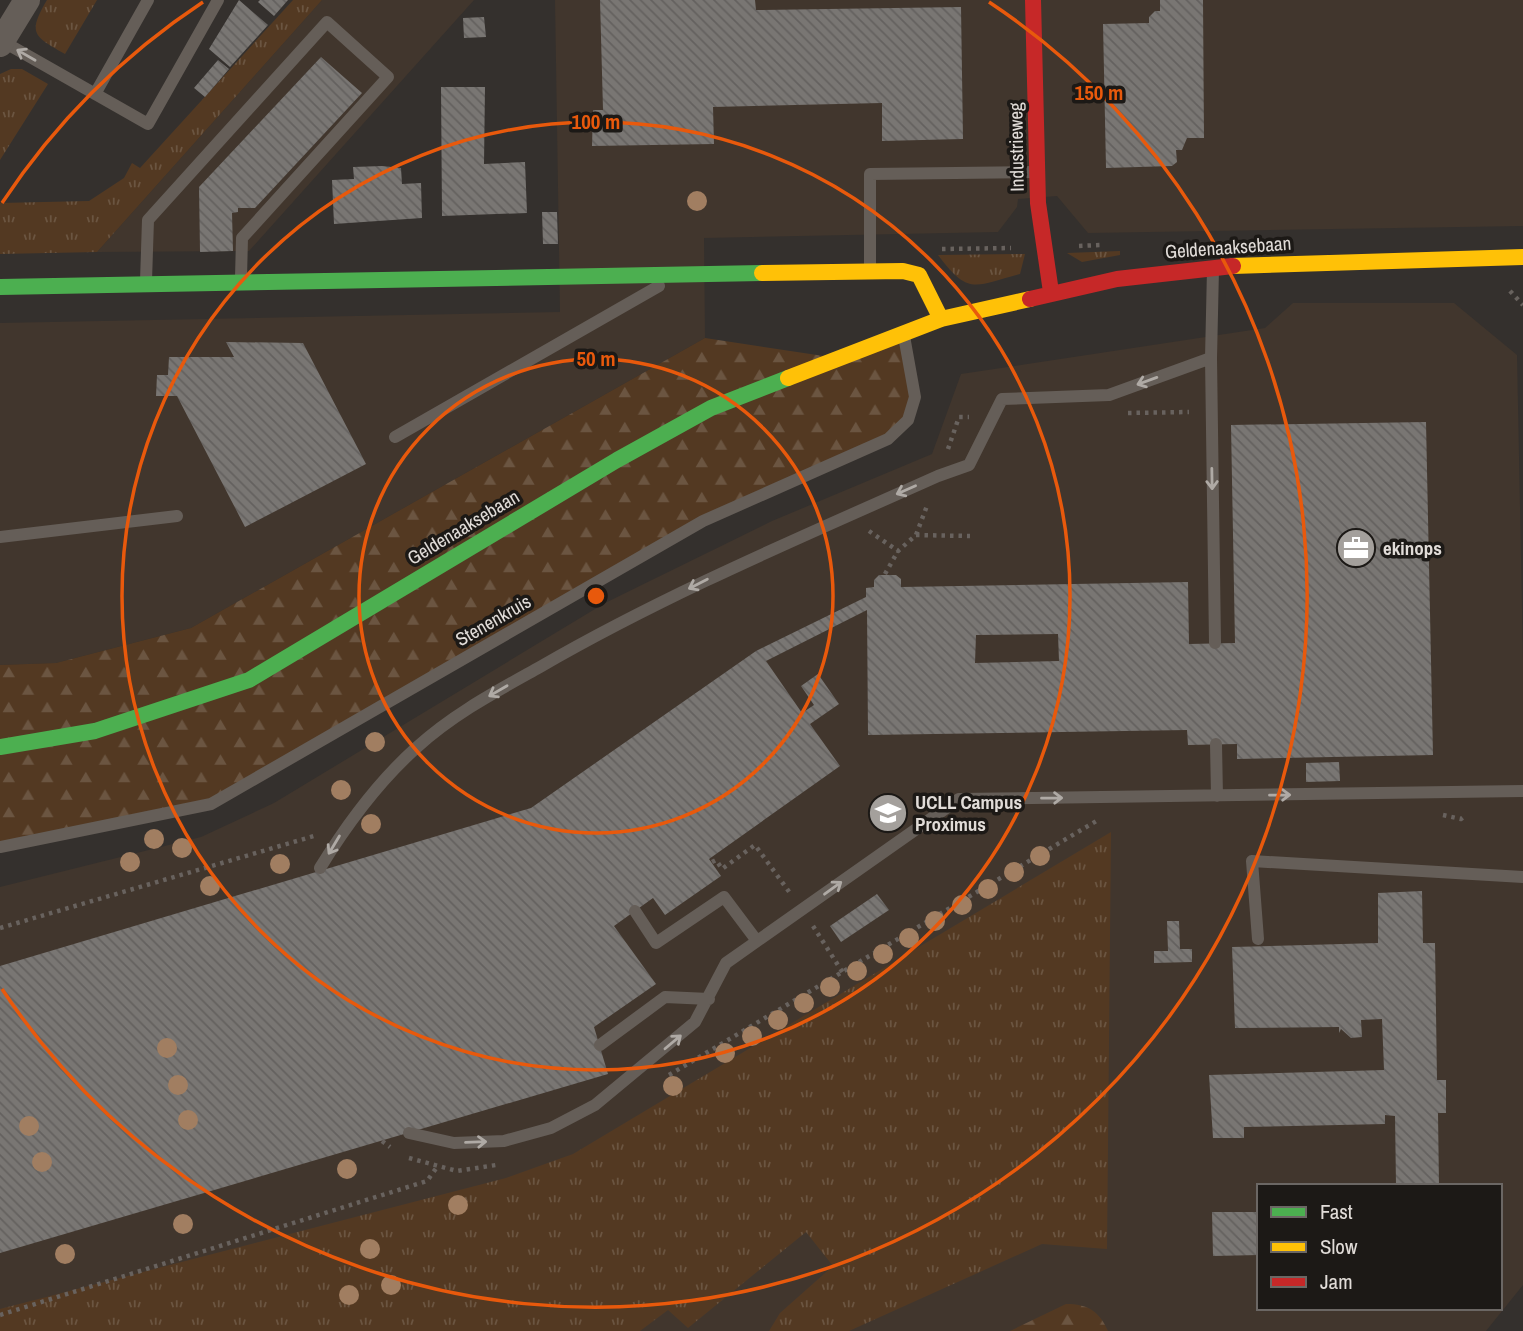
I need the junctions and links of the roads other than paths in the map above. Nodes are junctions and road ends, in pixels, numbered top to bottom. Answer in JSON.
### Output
{"nodes":[{"id":1,"x":27,"y":0,"type":"edge"},
{"id":2,"x":148,"y":0,"type":"edge"},
{"id":3,"x":218,"y":0,"type":"edge"},
{"id":4,"x":1033,"y":0,"type":"edge"},
{"id":5,"x":1,"y":43,"type":"edge"},
{"id":6,"x":95,"y":94,"type":"junction"},
{"id":7,"x":1037,"y":172,"type":"junction"},
{"id":8,"x":1523,"y":257,"type":"edge"},
{"id":9,"x":1213,"y":267,"type":"junction"},
{"id":10,"x":870,"y":271,"type":"junction"},
{"id":11,"x":680,"y":274,"type":"junction"},
{"id":12,"x":241,"y":282,"type":"junction"},
{"id":13,"x":146,"y":284,"type":"junction"},
{"id":14,"x":0,"y":287,"type":"edge"},
{"id":15,"x":1051,"y":292,"type":"junction"},
{"id":16,"x":941,"y":319,"type":"junction"},
{"id":17,"x":903,"y":333,"type":"junction"},
{"id":18,"x":1211,"y":358,"type":"junction"},
{"id":19,"x":395,"y":437,"type":"dead end"},
{"id":20,"x":177,"y":516,"type":"dead end"},
{"id":21,"x":0,"y":537,"type":"edge"},
{"id":22,"x":1215,"y":643,"type":"dead end"},
{"id":23,"x":1216,"y":744,"type":"dead end"},
{"id":24,"x":0,"y":747,"type":"edge"},
{"id":25,"x":1523,"y":791,"type":"edge"},
{"id":26,"x":1217,"y":796,"type":"junction"},
{"id":27,"x":0,"y":847,"type":"edge"},
{"id":28,"x":320,"y":868,"type":"dead end"},
{"id":29,"x":1523,"y":877,"type":"edge"},
{"id":30,"x":635,"y":911,"type":"dead end"},
{"id":31,"x":1258,"y":939,"type":"dead end"},
{"id":32,"x":757,"y":941,"type":"junction"},
{"id":33,"x":709,"y":999,"type":"junction"},
{"id":34,"x":600,"y":1045,"type":"dead end"},
{"id":35,"x":409,"y":1133,"type":"dead end"}],
"edges":[{"from":1,"to":5,"type":"street"},
{"from":2,"to":6,"type":"lane"},
{"from":3,"to":6,"type":"lane"},
{"from":4,"to":7,"type":"street","name":"Industrieweg"},
{"from":6,"to":5,"type":"lane","one_way":true},
{"from":7,"to":10,"type":"lane"},
{"from":7,"to":15,"type":"street","name":"Industrieweg"},
{"from":8,"to":9,"type":"street","name":"Geldenaaksebaan"},
{"from":9,"to":15,"type":"street","name":"Geldenaaksebaan"},
{"from":9,"to":18,"type":"lane"},
{"from":10,"to":11,"type":"street"},
{"from":10,"to":16,"type":"street"},
{"from":11,"to":12,"type":"street"},
{"from":11,"to":19,"type":"lane"},
{"from":12,"to":13,"type":"street"},
{"from":12,"to":13,"type":"lane"},
{"from":13,"to":14,"type":"street"},
{"from":15,"to":16,"type":"street","name":"Geldenaaksebaan"},
{"from":16,"to":17,"type":"street","name":"Geldenaaksebaan"},
{"from":17,"to":24,"type":"street","name":"Geldenaaksebaan"},
{"from":17,"to":27,"type":"lane","name":"Stenenkruis"},
{"from":18,"to":22,"type":"lane","one_way":true},
{"from":18,"to":28,"type":"lane","one_way":true},
{"from":20,"to":21,"type":"lane"},
{"from":23,"to":26,"type":"lane"},
{"from":26,"to":25,"type":"lane","one_way":true},
{"from":32,"to":26,"type":"lane","one_way":true},
{"from":29,"to":31,"type":"lane"},
{"from":30,"to":32,"type":"lane"},
{"from":32,"to":33,"type":"lane"},
{"from":33,"to":34,"type":"lane"},
{"from":35,"to":33,"type":"lane","one_way":true}]}
